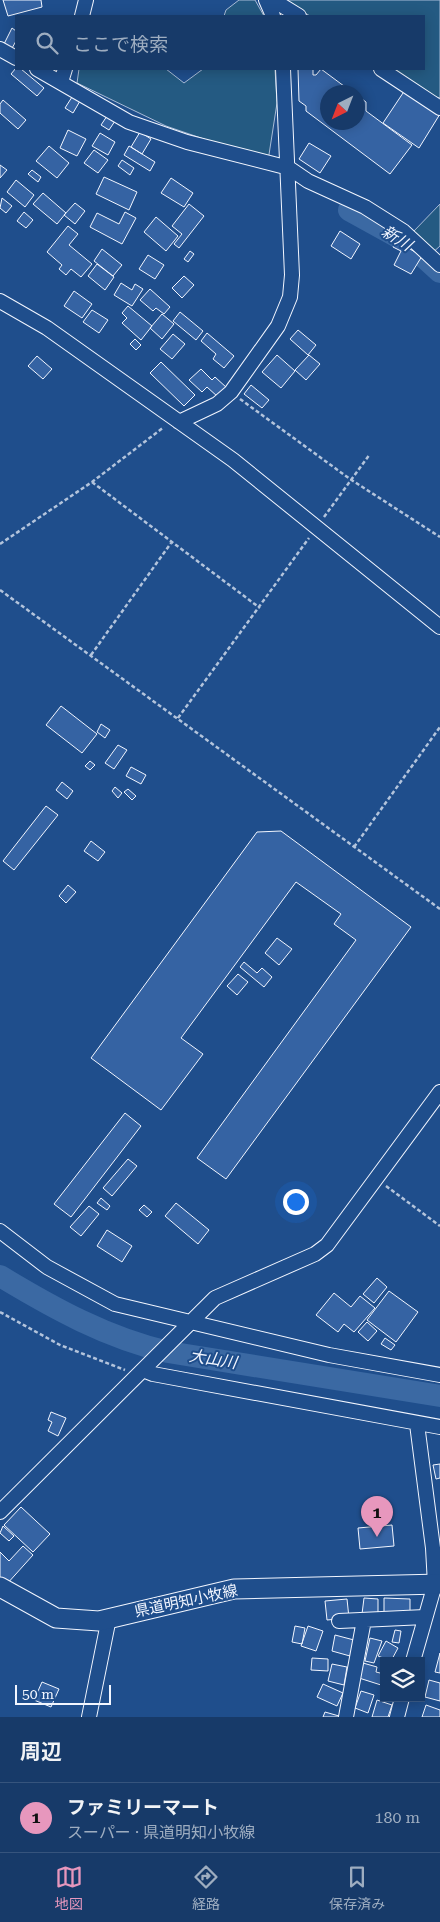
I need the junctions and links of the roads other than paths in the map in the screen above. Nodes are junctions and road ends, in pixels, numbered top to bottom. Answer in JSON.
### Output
{"nodes":[{"id":1,"x":86,"y":0,"type":"edge"},
{"id":2,"x":266,"y":0,"type":"edge"},
{"id":3,"x":273,"y":0,"type":"edge"},
{"id":4,"x":82,"y":15,"type":"edge"},
{"id":5,"x":273,"y":15,"type":"edge"},
{"id":6,"x":296,"y":15,"type":"edge"},
{"id":7,"x":0,"y":49,"type":"edge"},
{"id":8,"x":15,"y":57,"type":"edge"},
{"id":9,"x":41,"y":70,"type":"edge"},
{"id":10,"x":283,"y":70,"type":"edge"},
{"id":11,"x":383,"y":70,"type":"edge"},
{"id":12,"x":63,"y":75,"type":"edge"},
{"id":13,"x":440,"y":108,"type":"edge"},
{"id":14,"x":288,"y":168,"type":"junction"},
{"id":15,"x":440,"y":265,"type":"edge"},
{"id":16,"x":0,"y":301,"type":"edge"},
{"id":17,"x":179,"y":422,"type":"junction"},
{"id":18,"x":440,"y":627,"type":"edge"},
{"id":19,"x":440,"y":1092,"type":"edge"},
{"id":20,"x":0,"y":1231,"type":"edge"},
{"id":21,"x":188,"y":1323,"type":"junction"},
{"id":22,"x":140,"y":1373,"type":"junction"},
{"id":23,"x":440,"y":1375,"type":"edge"},
{"id":24,"x":417,"y":1424,"type":"junction"},
{"id":25,"x":440,"y":1427,"type":"edge"},
{"id":26,"x":0,"y":1512,"type":"edge"},
{"id":27,"x":437,"y":1584,"type":"edge"},
{"id":28,"x":0,"y":1587,"type":"edge"},
{"id":29,"x":109,"y":1618,"type":"junction"},
{"id":30,"x":425,"y":1618,"type":"junction"},
{"id":31,"x":364,"y":1620,"type":"junction"},
{"id":32,"x":339,"y":1621,"type":"dead end"},
{"id":33,"x":414,"y":1657,"type":"edge"},
{"id":34,"x":401,"y":1702,"type":"edge"},
{"id":35,"x":89,"y":1717,"type":"edge"},
{"id":36,"x":346,"y":1717,"type":"edge"},
{"id":37,"x":397,"y":1717,"type":"edge"}],
"edges":[{"from":1,"to":4,"type":"street"},
{"from":2,"to":5,"type":"street"},
{"from":3,"to":6,"type":"street"},
{"from":7,"to":8,"type":"street"},
{"from":9,"to":12,"type":"street"},
{"from":10,"to":14,"type":"street"},
{"from":11,"to":13,"type":"street"},
{"from":12,"to":14,"type":"street"},
{"from":14,"to":15,"type":"street"},
{"from":14,"to":17,"type":"street"},
{"from":16,"to":17,"type":"street"},
{"from":17,"to":18,"type":"street"},
{"from":19,"to":21,"type":"street"},
{"from":20,"to":21,"type":"street"},
{"from":21,"to":22,"type":"street"},
{"from":21,"to":23,"type":"street"},
{"from":22,"to":24,"type":"street"},
{"from":22,"to":26,"type":"street"},
{"from":24,"to":25,"type":"street"},
{"from":24,"to":27,"type":"street"},
{"from":27,"to":29,"type":"main road","name":"県道明知小牧線"},
{"from":27,"to":30,"type":"street"},
{"from":28,"to":29,"type":"main road","name":"県道明知小牧線"},
{"from":29,"to":35,"type":"street"},
{"from":30,"to":31,"type":"street"},
{"from":30,"to":33,"type":"street"},
{"from":31,"to":32,"type":"street"},
{"from":31,"to":36,"type":"street"},
{"from":34,"to":37,"type":"street"}]}
